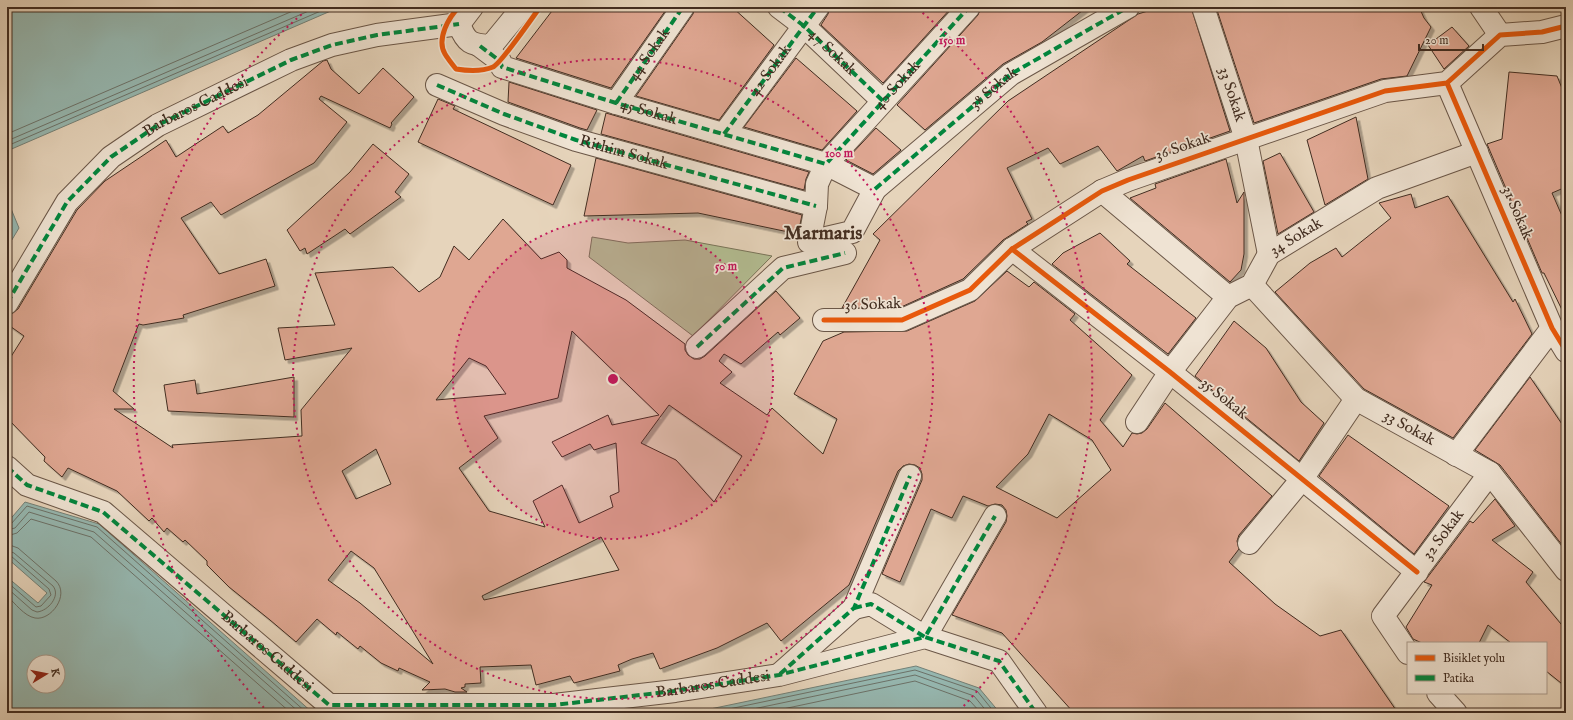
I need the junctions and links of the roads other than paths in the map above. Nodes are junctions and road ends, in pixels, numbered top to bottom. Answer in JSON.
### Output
{"nodes":[{"id":1,"x":472,"y":7,"type":"edge"},
{"id":2,"x":523,"y":7,"type":"edge"},
{"id":3,"x":683,"y":7,"type":"edge"},
{"id":4,"x":779,"y":7,"type":"edge"},
{"id":5,"x":818,"y":7,"type":"edge"},
{"id":6,"x":969,"y":7,"type":"edge"},
{"id":7,"x":1128,"y":7,"type":"edge"},
{"id":8,"x":1203,"y":7,"type":"edge"},
{"id":9,"x":1481,"y":7,"type":"edge"},
{"id":10,"x":459,"y":24,"type":"junction"},
{"id":11,"x":804,"y":26,"type":"junction"},
{"id":12,"x":1566,"y":26,"type":"edge"},
{"id":13,"x":1500,"y":35,"type":"junction"},
{"id":14,"x":480,"y":46,"type":"junction"},
{"id":15,"x":1447,"y":83,"type":"junction"},
{"id":16,"x":437,"y":85,"type":"dead end"},
{"id":17,"x":883,"y":101,"type":"junction"},
{"id":18,"x":616,"y":103,"type":"junction"},
{"id":19,"x":724,"y":134,"type":"junction"},
{"id":20,"x":1246,"y":139,"type":"junction"},
{"id":21,"x":1477,"y":152,"type":"junction"},
{"id":22,"x":826,"y":164,"type":"junction"},
{"id":23,"x":875,"y":189,"type":"junction"},
{"id":24,"x":1102,"y":191,"type":"junction"},
{"id":25,"x":816,"y":206,"type":"junction"},
{"id":26,"x":1012,"y":249,"type":"junction"},
{"id":27,"x":845,"y":253,"type":"dead end"},
{"id":28,"x":1270,"y":254,"type":"junction"},
{"id":29,"x":1252,"y":285,"type":"junction"},
{"id":30,"x":1228,"y":297,"type":"junction"},
{"id":31,"x":7,"y":303,"type":"edge"},
{"id":32,"x":824,"y":320,"type":"dead end"},
{"id":33,"x":1552,"y":328,"type":"junction"},
{"id":34,"x":697,"y":347,"type":"dead end"},
{"id":35,"x":1566,"y":351,"type":"edge"},
{"id":36,"x":1170,"y":372,"type":"junction"},
{"id":37,"x":1356,"y":399,"type":"junction"},
{"id":38,"x":1137,"y":422,"type":"dead end"},
{"id":39,"x":1456,"y":455,"type":"junction"},
{"id":40,"x":7,"y":467,"type":"edge"},
{"id":41,"x":1490,"y":474,"type":"junction"},
{"id":42,"x":910,"y":476,"type":"dead end"},
{"id":43,"x":1302,"y":479,"type":"junction"},
{"id":44,"x":996,"y":516,"type":"dead end"},
{"id":45,"x":1250,"y":543,"type":"dead end"},
{"id":46,"x":1566,"y":570,"type":"edge"},
{"id":47,"x":1417,"y":572,"type":"junction"},
{"id":48,"x":854,"y":608,"type":"junction"},
{"id":49,"x":925,"y":637,"type":"junction"},
{"id":50,"x":1407,"y":652,"type":"edge"},
{"id":51,"x":778,"y":675,"type":"junction"},
{"id":52,"x":1439,"y":694,"type":"edge"},
{"id":53,"x":1036,"y":713,"type":"edge"},
{"id":54,"x":1456,"y":713,"type":"edge"}],
"edges":[{"from":1,"to":10,"type":"street"},
{"from":2,"to":14,"type":"street"},
{"from":3,"to":18,"type":"street","name":"44 Sokak"},
{"from":4,"to":11,"type":"street","name":"47 Sokak"},
{"from":5,"to":11,"type":"street","name":"42 Sokak"},
{"from":6,"to":17,"type":"street","name":"40 Sokak"},
{"from":7,"to":23,"type":"street","name":"38 Sokak"},
{"from":8,"to":20,"type":"street","name":"33 Sokak"},
{"from":9,"to":13,"type":"street"},
{"from":10,"to":14,"type":"street","name":"45 Sokak"},
{"from":10,"to":31,"type":"street","name":"Barbaros Caddesi"},
{"from":11,"to":17,"type":"street","name":"47 Sokak"},
{"from":11,"to":19,"type":"street","name":"42 Sokak"},
{"from":12,"to":13,"type":"street"},
{"from":13,"to":15,"type":"street"},
{"from":14,"to":18,"type":"street","name":"45 Sokak"},
{"from":15,"to":20,"type":"street","name":"36 Sokak"},
{"from":15,"to":21,"type":"street","name":"31 Sokak"},
{"from":16,"to":25,"type":"street","name":"Rithim Sokak"},
{"from":17,"to":22,"type":"street","name":"40 Sokak"},
{"from":18,"to":19,"type":"street","name":"45 Sokak"},
{"from":19,"to":22,"type":"street","name":"45 Sokak"},
{"from":20,"to":24,"type":"street","name":"36 Sokak"},
{"from":20,"to":28,"type":"street","name":"33 Sokak"},
{"from":21,"to":28,"type":"street","name":"34 Sokak"},
{"from":21,"to":33,"type":"street","name":"31 Sokak"},
{"from":22,"to":23,"type":"street","name":"45 Sokak"},
{"from":22,"to":25,"type":"street","name":"40 Sokak"},
{"from":23,"to":25,"type":"street","name":"40 Sokak"},
{"from":24,"to":26,"type":"street","name":"36 Sokak"},
{"from":24,"to":30,"type":"street"},
{"from":26,"to":32,"type":"street","name":"36 Sokak"},
{"from":26,"to":36,"type":"street","name":"35 Sokak"},
{"from":27,"to":34,"type":"street"},
{"from":28,"to":29,"type":"street","name":"34 Sokak"},
{"from":29,"to":30,"type":"street"},
{"from":29,"to":37,"type":"street","name":"33 Sokak"},
{"from":30,"to":36,"type":"street"},
{"from":33,"to":35,"type":"street","name":"31 Sokak"},
{"from":33,"to":39,"type":"street"},
{"from":36,"to":38,"type":"street"},
{"from":36,"to":43,"type":"street","name":"35 Sokak"},
{"from":37,"to":39,"type":"street","name":"33 Sokak"},
{"from":37,"to":43,"type":"street"},
{"from":39,"to":41,"type":"street","name":"33 Sokak"},
{"from":40,"to":51,"type":"street","name":"Barbaros Caddesi"},
{"from":41,"to":46,"type":"street","name":"33 Sokak"},
{"from":41,"to":47,"type":"street","name":"32 Sokak"},
{"from":42,"to":48,"type":"street"},
{"from":43,"to":45,"type":"street"},
{"from":43,"to":47,"type":"street","name":"35 Sokak"},
{"from":44,"to":49,"type":"street"},
{"from":47,"to":50,"type":"street","name":"32 Sokak"},
{"from":48,"to":49,"type":"street"},
{"from":48,"to":51,"type":"street"},
{"from":49,"to":51,"type":"street","name":"Barbaros Caddesi"},
{"from":49,"to":53,"type":"street"},
{"from":52,"to":54,"type":"street"}]}
